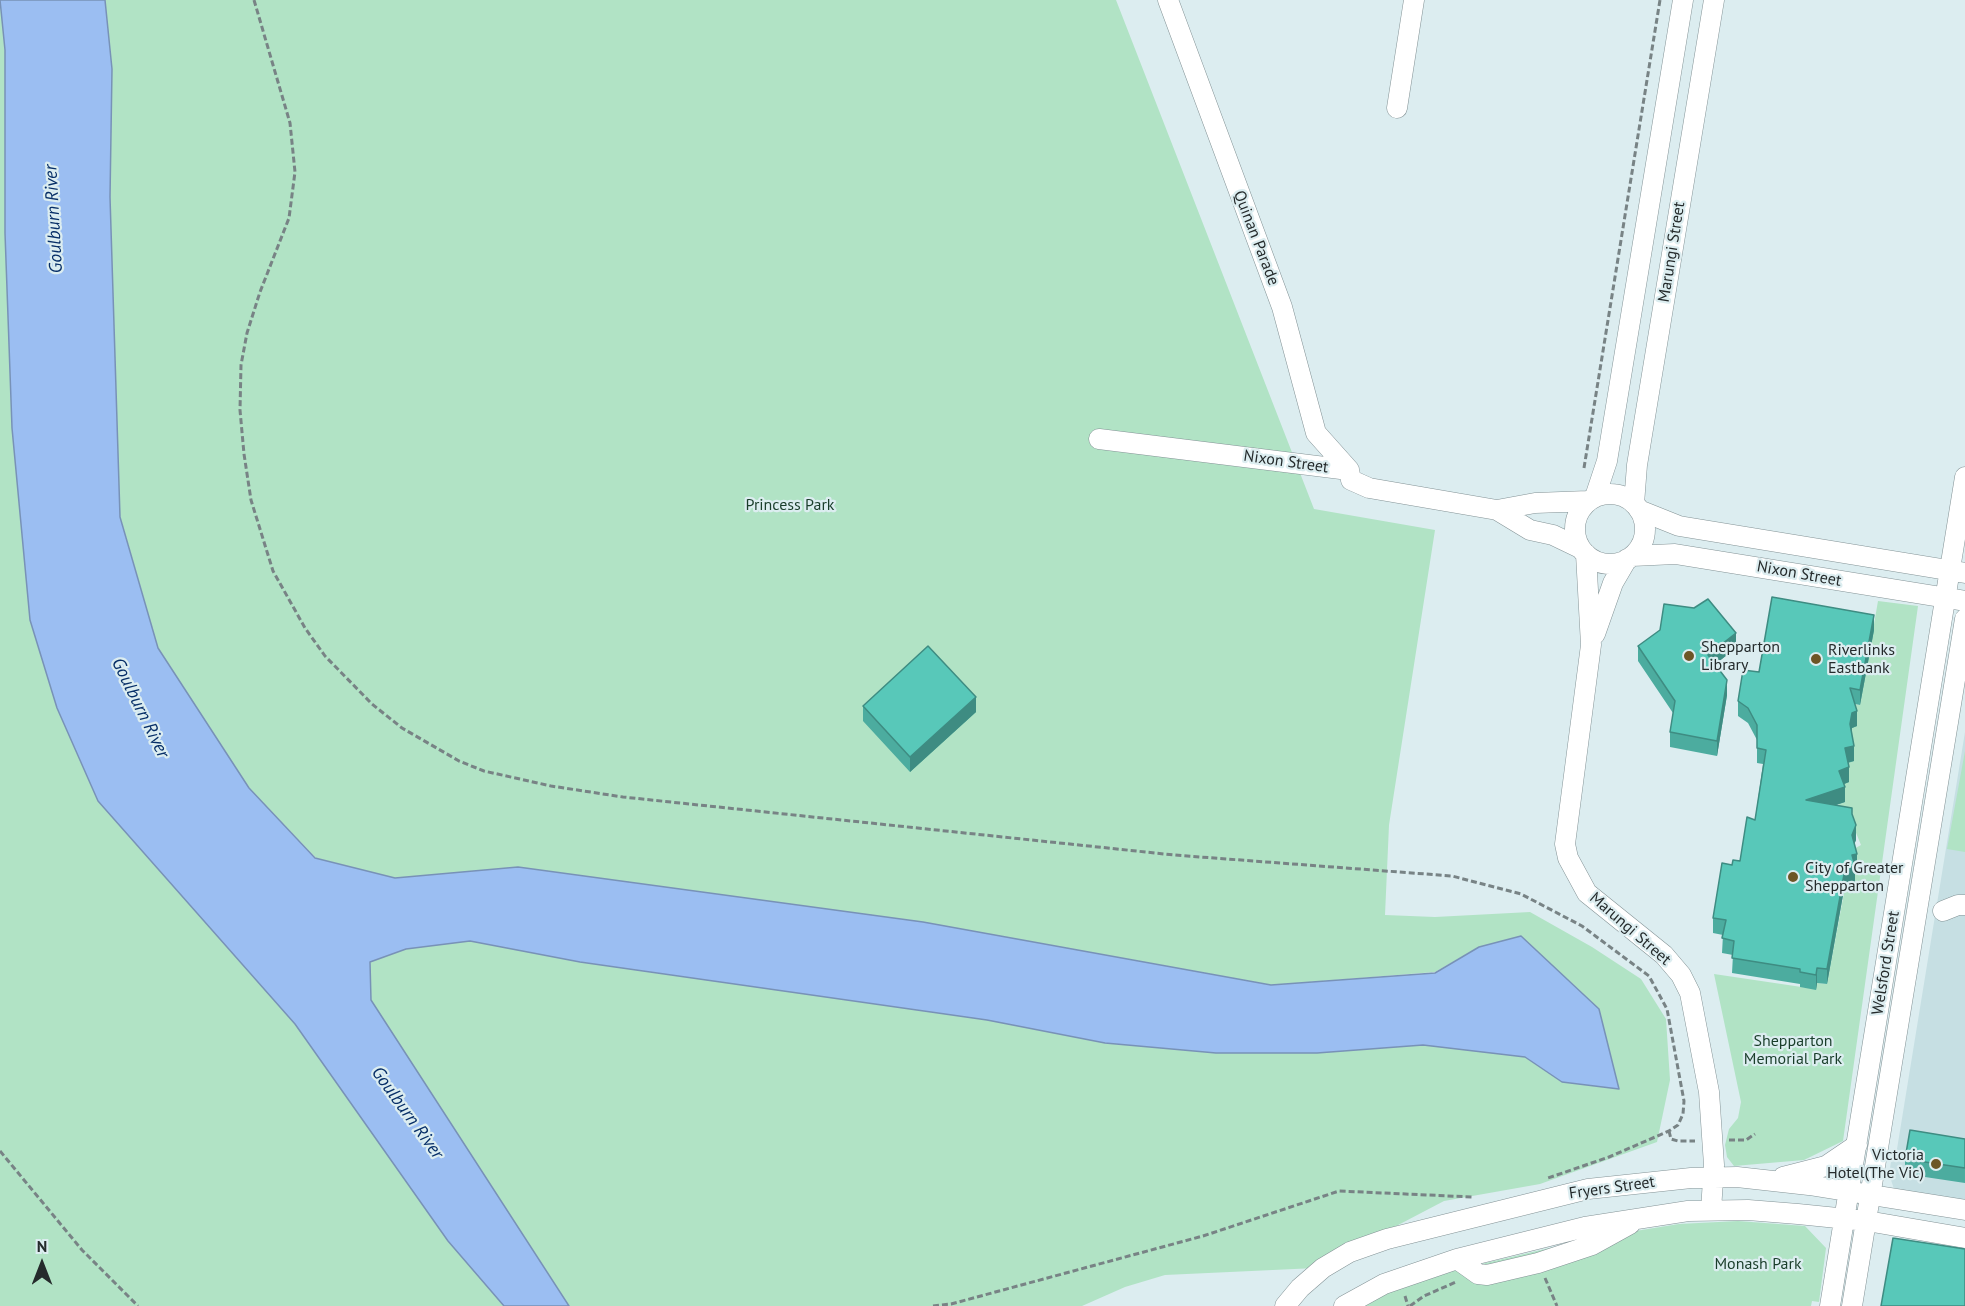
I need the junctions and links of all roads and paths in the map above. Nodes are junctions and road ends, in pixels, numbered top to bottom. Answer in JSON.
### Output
{"nodes":[{"id":1,"x":254,"y":0,"type":"edge"},
{"id":2,"x":1168,"y":0,"type":"edge"},
{"id":3,"x":1414,"y":0,"type":"edge"},
{"id":4,"x":1660,"y":0,"type":"edge"},
{"id":5,"x":1683,"y":0,"type":"edge"},
{"id":6,"x":1714,"y":0,"type":"edge"},
{"id":7,"x":1397,"y":108,"type":"dead end"},
{"id":8,"x":1648,"y":211,"type":"junction"},
{"id":9,"x":1678,"y":215,"type":"junction"},
{"id":10,"x":1099,"y":439,"type":"dead end"},
{"id":11,"x":1349,"y":470,"type":"junction"},
{"id":12,"x":1585,"y":470,"type":"dead end"},
{"id":13,"x":1965,"y":477,"type":"edge"},
{"id":14,"x":1591,"y":499,"type":"junction"},
{"id":15,"x":1637,"y":507,"type":"junction"},
{"id":16,"x":1497,"y":510,"type":"junction"},
{"id":17,"x":1770,"y":541,"type":"junction"},
{"id":18,"x":1583,"y":551,"type":"junction"},
{"id":19,"x":1630,"y":557,"type":"junction"},
{"id":20,"x":1907,"y":564,"type":"junction"},
{"id":21,"x":1766,"y":568,"type":"junction"},
{"id":22,"x":1958,"y":572,"type":"edge"},
{"id":23,"x":1902,"y":592,"type":"junction"},
{"id":24,"x":1955,"y":600,"type":"edge"},
{"id":25,"x":1965,"y":619,"type":"edge"},
{"id":26,"x":1591,"y":645,"type":"junction"},
{"id":27,"x":1895,"y":904,"type":"junction"},
{"id":28,"x":1965,"y":905,"type":"edge"},
{"id":29,"x":1918,"y":907,"type":"junction"},
{"id":30,"x":1943,"y":911,"type":"dead end"},
{"id":31,"x":1857,"y":1144,"type":"junction"},
{"id":32,"x":0,"y":1151,"type":"edge"},
{"id":33,"x":1713,"y":1178,"type":"junction"},
{"id":34,"x":1539,"y":1180,"type":"dead end"},
{"id":35,"x":1772,"y":1180,"type":"junction"},
{"id":36,"x":1850,"y":1192,"type":"junction"},
{"id":37,"x":1871,"y":1196,"type":"junction"},
{"id":38,"x":1475,"y":1197,"type":"dead end"},
{"id":39,"x":1711,"y":1210,"type":"junction"},
{"id":40,"x":1965,"y":1210,"type":"edge"},
{"id":41,"x":1643,"y":1217,"type":"junction"},
{"id":42,"x":1844,"y":1219,"type":"junction"},
{"id":43,"x":1867,"y":1221,"type":"junction"},
{"id":44,"x":1965,"y":1238,"type":"edge"},
{"id":45,"x":1457,"y":1259,"type":"junction"},
{"id":46,"x":1538,"y":1263,"type":"junction"},
{"id":47,"x":1477,"y":1273,"type":"junction"},
{"id":48,"x":138,"y":1306,"type":"edge"},
{"id":49,"x":933,"y":1306,"type":"edge"},
{"id":50,"x":1286,"y":1306,"type":"edge"},
{"id":51,"x":1344,"y":1306,"type":"edge"},
{"id":52,"x":1410,"y":1306,"type":"edge"},
{"id":53,"x":1557,"y":1306,"type":"edge"},
{"id":54,"x":1830,"y":1306,"type":"edge"},
{"id":55,"x":1852,"y":1306,"type":"edge"}],
"edges":[{"from":1,"to":34,"type":"path"},
{"from":2,"to":11,"type":"street","name":"Quinan Parade"},
{"from":3,"to":7,"type":"street"},
{"from":4,"to":12,"type":"path"},
{"from":5,"to":8,"type":"street","name":"Marungi Street"},
{"from":6,"to":9,"type":"street","name":"Marungi Street"},
{"from":8,"to":9,"type":"street"},
{"from":8,"to":14,"type":"street","name":"Marungi Street"},
{"from":9,"to":15,"type":"street","name":"Marungi Street"},
{"from":10,"to":11,"type":"street","name":"Nixon Street"},
{"from":11,"to":16,"type":"street","name":"Nixon Street"},
{"from":13,"to":22,"type":"street","name":"Welsford Street"},
{"from":14,"to":15,"type":"street"},
{"from":14,"to":16,"type":"street","name":"Nixon Street"},
{"from":14,"to":18,"type":"street"},
{"from":15,"to":17,"type":"street","name":"Nixon Street"},
{"from":15,"to":19,"type":"street"},
{"from":16,"to":18,"type":"street","name":"Nixon Street"},
{"from":17,"to":20,"type":"street","name":"Nixon Street"},
{"from":17,"to":21,"type":"street"},
{"from":18,"to":19,"type":"street"},
{"from":18,"to":26,"type":"street","name":"Marungi Street"},
{"from":19,"to":21,"type":"street","name":"Nixon Street"},
{"from":19,"to":26,"type":"street","name":"Marungi Street"},
{"from":20,"to":22,"type":"street","name":"Nixon Street"},
{"from":20,"to":23,"type":"street"},
{"from":21,"to":23,"type":"street","name":"Nixon Street"},
{"from":22,"to":24,"type":"street","name":"Welsford Street"},
{"from":23,"to":24,"type":"street","name":"Nixon Street"},
{"from":24,"to":27,"type":"street","name":"Welsford Street"},
{"from":25,"to":29,"type":"street","name":"Welsford Street"},
{"from":26,"to":33,"type":"street","name":"Marungi Street"},
{"from":27,"to":29,"type":"street"},
{"from":27,"to":31,"type":"street","name":"Welsford Street"},
{"from":28,"to":30,"type":"street"},
{"from":29,"to":37,"type":"street","name":"Welsford Street"},
{"from":31,"to":35,"type":"street"},
{"from":31,"to":36,"type":"street","name":"Welsford Street"},
{"from":32,"to":48,"type":"path"},
{"from":33,"to":35,"type":"street","name":"Fryers Street"},
{"from":33,"to":39,"type":"street","name":"Marungi Street"},
{"from":33,"to":50,"type":"street","name":"Fryers Street"},
{"from":35,"to":36,"type":"street","name":"Fryers Street"},
{"from":36,"to":37,"type":"street","name":"Fryers Street"},
{"from":36,"to":42,"type":"street","name":"Welsford Street"},
{"from":37,"to":40,"type":"street","name":"Fryers Street"},
{"from":37,"to":43,"type":"street","name":"Welsford Street"},
{"from":38,"to":49,"type":"path"},
{"from":39,"to":41,"type":"street","name":"Fryers Street"},
{"from":39,"to":42,"type":"street","name":"Fryers Street"},
{"from":41,"to":45,"type":"street","name":"Fryers Street"},
{"from":41,"to":46,"type":"street"},
{"from":42,"to":43,"type":"street","name":"Fryers Street"},
{"from":42,"to":54,"type":"street","name":"Welsford Street"},
{"from":43,"to":44,"type":"street","name":"Fryers Street"},
{"from":43,"to":55,"type":"street"},
{"from":45,"to":47,"type":"street"},
{"from":45,"to":51,"type":"street","name":"Fryers Street"},
{"from":46,"to":47,"type":"street"},
{"from":46,"to":53,"type":"path"},
{"from":47,"to":52,"type":"path"}]}
